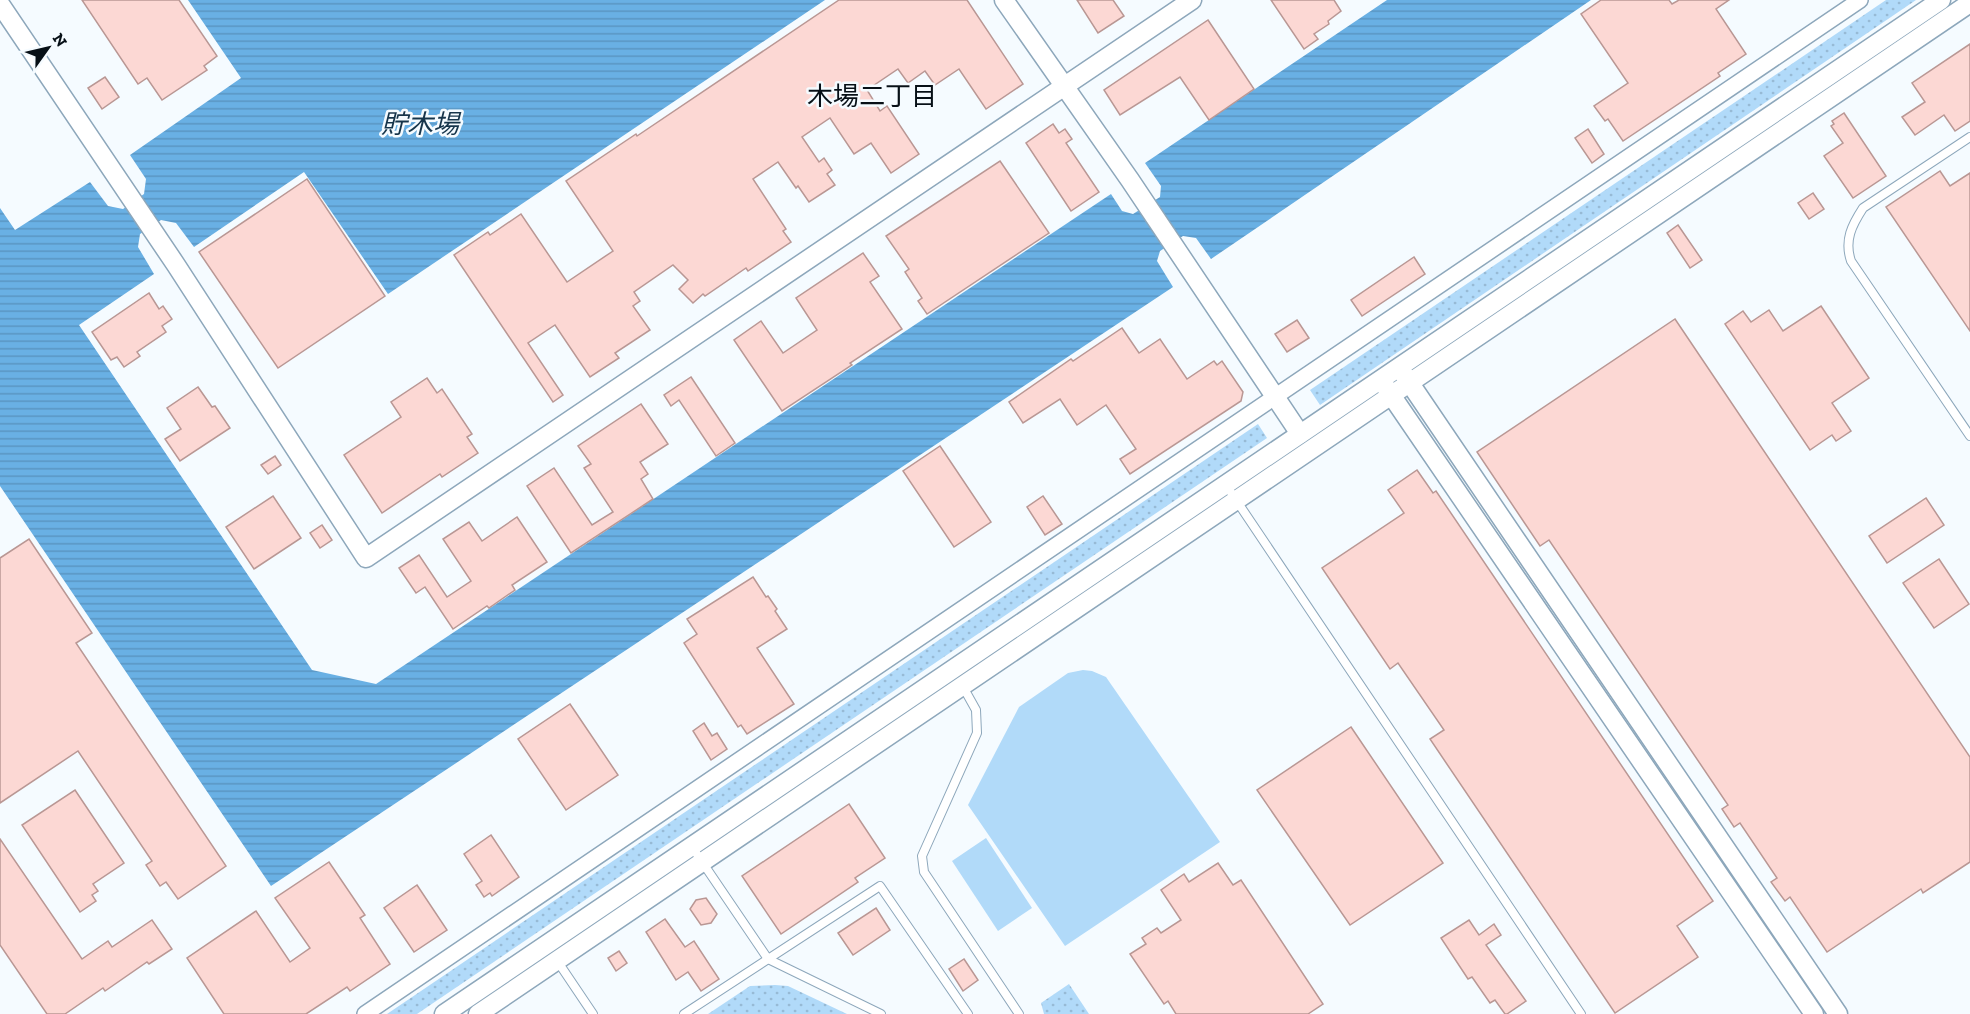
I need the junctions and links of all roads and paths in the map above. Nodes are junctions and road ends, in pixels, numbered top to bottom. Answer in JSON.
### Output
{"nodes":[{"id":1,"x":1004,"y":0,"type":"edge"},
{"id":2,"x":1192,"y":0,"type":"edge"},
{"id":3,"x":1860,"y":0,"type":"edge"},
{"id":4,"x":1941,"y":0,"type":"edge"},
{"id":5,"x":1970,"y":3,"type":"edge"},
{"id":6,"x":0,"y":4,"type":"edge"},
{"id":7,"x":1064,"y":87,"type":"junction"},
{"id":8,"x":1970,"y":137,"type":"edge"},
{"id":9,"x":1399,"y":367,"type":"junction"},
{"id":10,"x":1380,"y":379,"type":"junction"},
{"id":11,"x":1410,"y":383,"type":"junction"},
{"id":12,"x":1392,"y":396,"type":"junction"},
{"id":13,"x":1274,"y":397,"type":"junction"},
{"id":14,"x":1300,"y":434,"type":"junction"},
{"id":15,"x":1970,"y":436,"type":"edge"},
{"id":16,"x":1231,"y":492,"type":"junction"},
{"id":17,"x":954,"y":670,"type":"junction"},
{"id":18,"x":963,"y":687,"type":"junction"},
{"id":19,"x":698,"y":854,"type":"junction"},
{"id":20,"x":768,"y":959,"type":"junction"},
{"id":21,"x":557,"y":960,"type":"junction"},
{"id":22,"x":1015,"y":1013,"type":"edge"},
{"id":23,"x":365,"y":1014,"type":"edge"},
{"id":24,"x":444,"y":1014,"type":"edge"},
{"id":25,"x":478,"y":1014,"type":"edge"},
{"id":26,"x":593,"y":1014,"type":"edge"},
{"id":27,"x":684,"y":1014,"type":"edge"},
{"id":28,"x":880,"y":1014,"type":"edge"},
{"id":29,"x":968,"y":1014,"type":"edge"},
{"id":30,"x":1581,"y":1014,"type":"edge"},
{"id":31,"x":1814,"y":1014,"type":"edge"},
{"id":32,"x":1838,"y":1014,"type":"edge"}],
"edges":[{"from":1,"to":7,"type":"street"},
{"from":2,"to":7,"type":"street"},
{"from":3,"to":13,"type":"street"},
{"from":4,"to":9,"type":"street"},
{"from":5,"to":11,"type":"street"},
{"from":6,"to":7,"type":"street"},
{"from":7,"to":13,"type":"street"},
{"from":8,"to":15,"type":"lane"},
{"from":9,"to":10,"type":"street"},
{"from":9,"to":11,"type":"street"},
{"from":10,"to":12,"type":"street"},
{"from":10,"to":14,"type":"street"},
{"from":11,"to":12,"type":"street"},
{"from":11,"to":32,"type":"street"},
{"from":12,"to":16,"type":"street"},
{"from":12,"to":31,"type":"street"},
{"from":13,"to":14,"type":"street"},
{"from":13,"to":23,"type":"street"},
{"from":14,"to":16,"type":"street"},
{"from":16,"to":17,"type":"street"},
{"from":16,"to":18,"type":"street"},
{"from":16,"to":30,"type":"lane"},
{"from":17,"to":18,"type":"lane"},
{"from":17,"to":19,"type":"street"},
{"from":18,"to":19,"type":"street"},
{"from":18,"to":22,"type":"lane"},
{"from":19,"to":20,"type":"lane"},
{"from":19,"to":21,"type":"street"},
{"from":19,"to":24,"type":"street"},
{"from":20,"to":27,"type":"lane"},
{"from":20,"to":28,"type":"lane"},
{"from":20,"to":29,"type":"lane"},
{"from":21,"to":25,"type":"street"},
{"from":21,"to":26,"type":"lane"}]}
